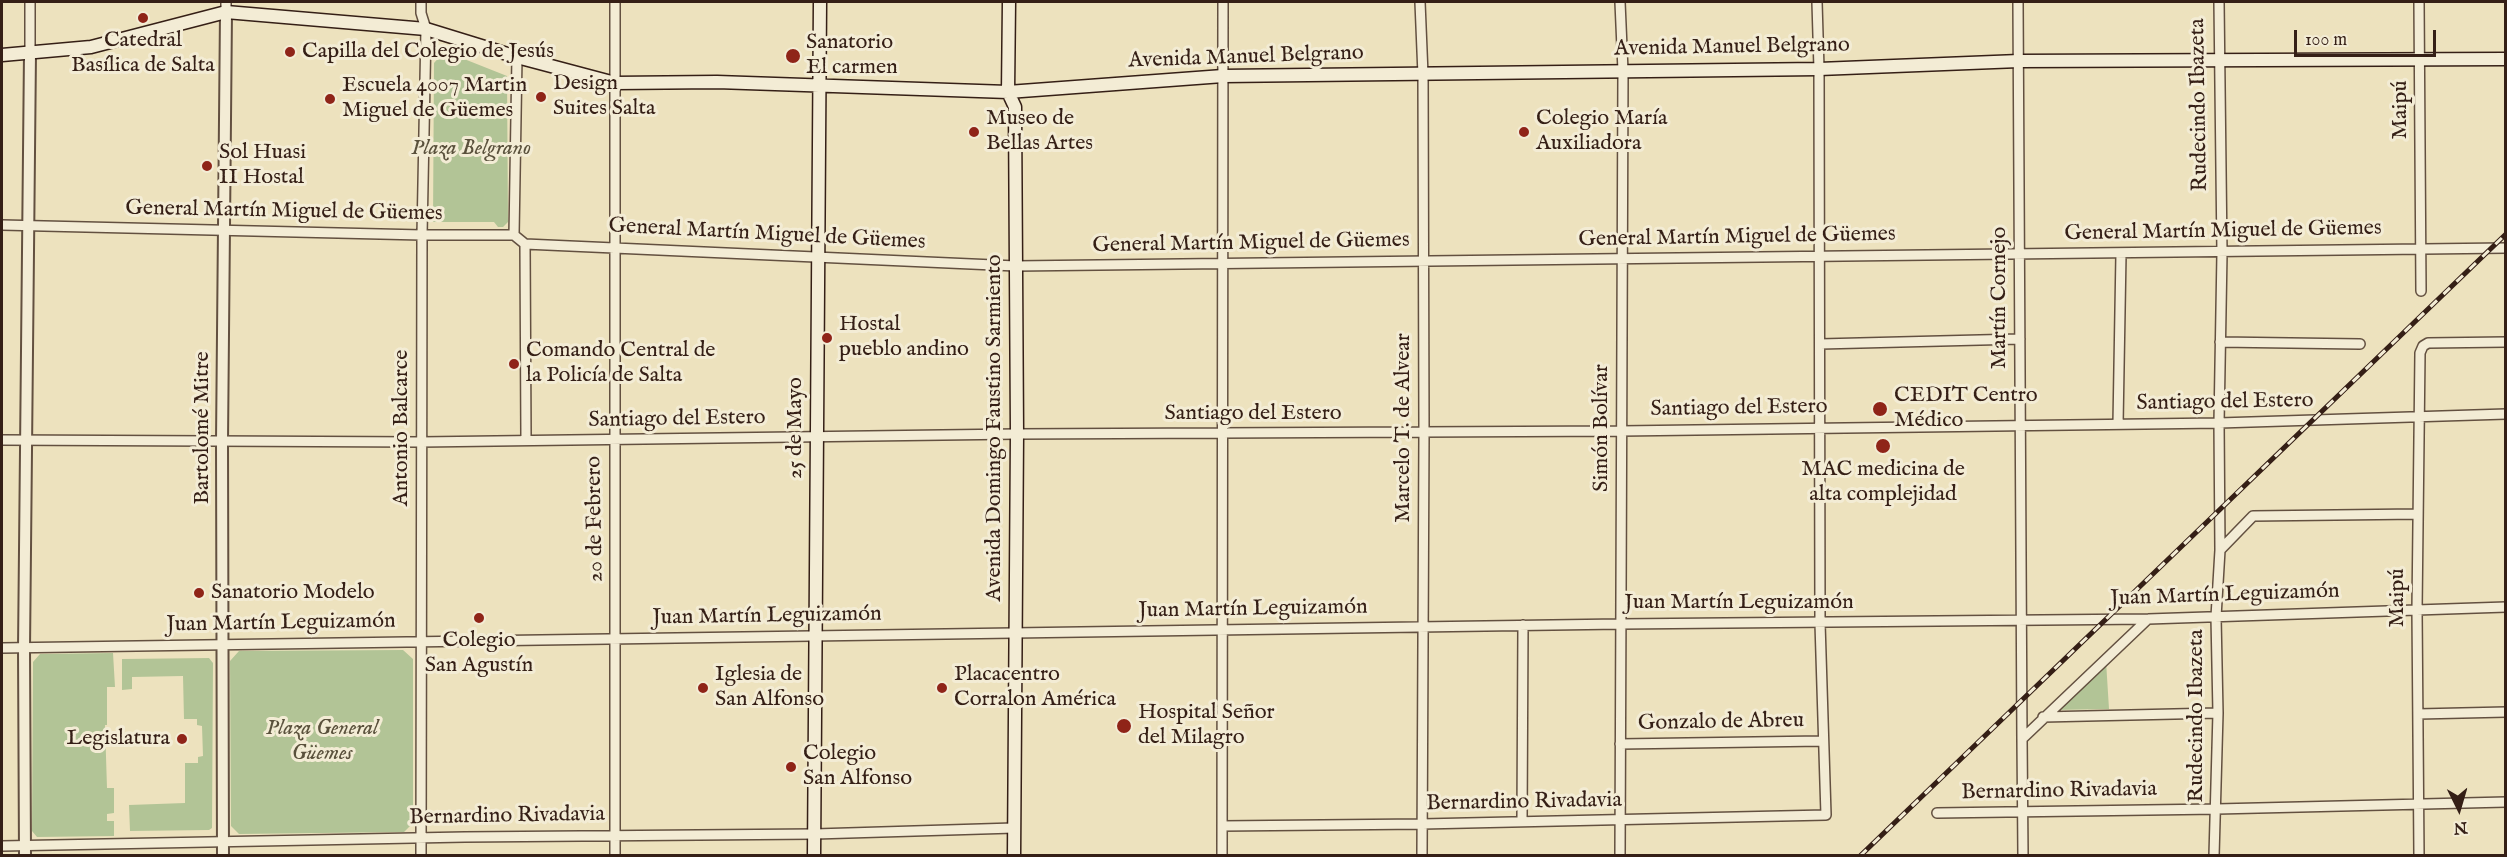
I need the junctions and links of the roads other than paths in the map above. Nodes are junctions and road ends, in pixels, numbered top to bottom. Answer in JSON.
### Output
{"nodes":[{"id":1,"x":30,"y":2,"type":"edge"},
{"id":2,"x":421,"y":2,"type":"edge"},
{"id":3,"x":615,"y":2,"type":"edge"},
{"id":4,"x":820,"y":2,"type":"edge"},
{"id":5,"x":1009,"y":2,"type":"edge"},
{"id":6,"x":1223,"y":2,"type":"edge"},
{"id":7,"x":1420,"y":2,"type":"edge"},
{"id":8,"x":1620,"y":2,"type":"edge"},
{"id":9,"x":1817,"y":2,"type":"edge"},
{"id":10,"x":2018,"y":2,"type":"edge"},
{"id":11,"x":2219,"y":2,"type":"edge"},
{"id":12,"x":2419,"y":2,"type":"edge"},
{"id":13,"x":226,"y":7,"type":"edge"},
{"id":14,"x":426,"y":29,"type":"junction"},
{"id":15,"x":30,"y":53,"type":"junction"},
{"id":16,"x":2,"y":55,"type":"edge"},
{"id":17,"x":517,"y":57,"type":"junction"},
{"id":18,"x":2505,"y":59,"type":"edge"},
{"id":19,"x":2421,"y":60,"type":"junction"},
{"id":20,"x":2019,"y":61,"type":"junction"},
{"id":21,"x":2219,"y":61,"type":"junction"},
{"id":22,"x":1819,"y":69,"type":"junction"},
{"id":23,"x":1623,"y":71,"type":"junction"},
{"id":24,"x":1423,"y":75,"type":"junction"},
{"id":25,"x":1223,"y":76,"type":"junction"},
{"id":26,"x":615,"y":83,"type":"junction"},
{"id":27,"x":819,"y":85,"type":"junction"},
{"id":28,"x":1008,"y":92,"type":"junction"},
{"id":29,"x":2,"y":225,"type":"edge"},
{"id":30,"x":29,"y":226,"type":"junction"},
{"id":31,"x":224,"y":229,"type":"junction"},
{"id":32,"x":422,"y":235,"type":"junction"},
{"id":33,"x":514,"y":235,"type":"junction"},
{"id":34,"x":525,"y":244,"type":"junction"},
{"id":35,"x":614,"y":246,"type":"junction"},
{"id":36,"x":2505,"y":248,"type":"edge"},
{"id":37,"x":2420,"y":249,"type":"junction"},
{"id":38,"x":2222,"y":253,"type":"junction"},
{"id":39,"x":2020,"y":254,"type":"junction"},
{"id":40,"x":2121,"y":254,"type":"junction"},
{"id":41,"x":1820,"y":257,"type":"junction"},
{"id":42,"x":817,"y":258,"type":"junction"},
{"id":43,"x":1623,"y":258,"type":"junction"},
{"id":44,"x":1423,"y":262,"type":"junction"},
{"id":45,"x":1222,"y":264,"type":"junction"},
{"id":46,"x":1016,"y":266,"type":"junction"},
{"id":47,"x":2421,"y":291,"type":"dead end"},
{"id":48,"x":2020,"y":339,"type":"junction"},
{"id":49,"x":2220,"y":342,"type":"junction"},
{"id":50,"x":2505,"y":342,"type":"edge"},
{"id":51,"x":1820,"y":344,"type":"junction"},
{"id":52,"x":2360,"y":344,"type":"dead end"},
{"id":53,"x":2505,"y":414,"type":"edge"},
{"id":54,"x":2420,"y":415,"type":"junction"},
{"id":55,"x":2219,"y":423,"type":"junction"},
{"id":56,"x":2118,"y":424,"type":"junction"},
{"id":57,"x":2020,"y":425,"type":"junction"},
{"id":58,"x":1819,"y":428,"type":"junction"},
{"id":59,"x":1622,"y":431,"type":"junction"},
{"id":60,"x":1424,"y":432,"type":"junction"},
{"id":61,"x":1017,"y":434,"type":"junction"},
{"id":62,"x":1222,"y":434,"type":"junction"},
{"id":63,"x":817,"y":437,"type":"junction"},
{"id":64,"x":2,"y":440,"type":"edge"},
{"id":65,"x":27,"y":440,"type":"junction"},
{"id":66,"x":526,"y":440,"type":"junction"},
{"id":67,"x":222,"y":441,"type":"junction"},
{"id":68,"x":614,"y":441,"type":"junction"},
{"id":69,"x":421,"y":442,"type":"junction"},
{"id":70,"x":2418,"y":514,"type":"junction"},
{"id":71,"x":2220,"y":550,"type":"junction"},
{"id":72,"x":2505,"y":607,"type":"edge"},
{"id":73,"x":2417,"y":610,"type":"junction"},
{"id":74,"x":2216,"y":617,"type":"junction"},
{"id":75,"x":2021,"y":619,"type":"junction"},
{"id":76,"x":2148,"y":619,"type":"junction"},
{"id":77,"x":1820,"y":623,"type":"junction"},
{"id":78,"x":1620,"y":624,"type":"junction"},
{"id":79,"x":1523,"y":625,"type":"junction"},
{"id":80,"x":1422,"y":627,"type":"junction"},
{"id":81,"x":1222,"y":630,"type":"junction"},
{"id":82,"x":1015,"y":634,"type":"junction"},
{"id":83,"x":815,"y":636,"type":"junction"},
{"id":84,"x":616,"y":638,"type":"junction"},
{"id":85,"x":421,"y":642,"type":"junction"},
{"id":86,"x":222,"y":645,"type":"junction"},
{"id":87,"x":2,"y":648,"type":"edge"},
{"id":88,"x":24,"y":648,"type":"junction"},
{"id":89,"x":2505,"y":712,"type":"edge"},
{"id":90,"x":2218,"y":713,"type":"junction"},
{"id":91,"x":2418,"y":714,"type":"junction"},
{"id":92,"x":2043,"y":717,"type":"junction"},
{"id":93,"x":2022,"y":739,"type":"junction"},
{"id":94,"x":1822,"y":741,"type":"junction"},
{"id":95,"x":1620,"y":744,"type":"junction"},
{"id":96,"x":2505,"y":802,"type":"edge"},
{"id":97,"x":2418,"y":803,"type":"junction"},
{"id":98,"x":2217,"y":809,"type":"junction"},
{"id":99,"x":1937,"y":813,"type":"dead end"},
{"id":100,"x":2022,"y":813,"type":"junction"},
{"id":101,"x":1620,"y":820,"type":"junction"},
{"id":102,"x":1522,"y":821,"type":"junction"},
{"id":103,"x":1422,"y":824,"type":"junction"},
{"id":104,"x":1222,"y":826,"type":"junction"},
{"id":105,"x":1014,"y":828,"type":"junction"},
{"id":106,"x":815,"y":834,"type":"junction"},
{"id":107,"x":616,"y":835,"type":"junction"},
{"id":108,"x":422,"y":838,"type":"junction"},
{"id":109,"x":223,"y":842,"type":"junction"},
{"id":110,"x":2,"y":846,"type":"edge"},
{"id":111,"x":25,"y":851,"type":"edge"},
{"id":112,"x":223,"y":855,"type":"edge"},
{"id":113,"x":421,"y":855,"type":"edge"},
{"id":114,"x":615,"y":855,"type":"edge"},
{"id":115,"x":814,"y":855,"type":"edge"},
{"id":116,"x":1014,"y":855,"type":"edge"},
{"id":117,"x":1222,"y":855,"type":"edge"},
{"id":118,"x":1422,"y":855,"type":"edge"},
{"id":119,"x":1620,"y":855,"type":"edge"},
{"id":120,"x":2022,"y":855,"type":"edge"},
{"id":121,"x":2214,"y":855,"type":"edge"},
{"id":122,"x":2419,"y":855,"type":"edge"}],
"edges":[{"from":1,"to":15,"type":"street"},
{"from":2,"to":14,"type":"street","name":"Antonio Balcarce"},
{"from":3,"to":26,"type":"street","name":"20 de Febrero"},
{"from":4,"to":27,"type":"main road","name":"25 de Mayo"},
{"from":5,"to":28,"type":"main road","name":"Avenida Domingo Faustino Sarmiento"},
{"from":6,"to":25,"type":"street"},
{"from":7,"to":24,"type":"street","name":"Marcelo T. de Alvear"},
{"from":8,"to":23,"type":"street","name":"Simón Bolívar"},
{"from":9,"to":22,"type":"street"},
{"from":10,"to":20,"type":"street","name":"Martín Cornejo"},
{"from":11,"to":21,"type":"street","name":"Rudecindo Ibazeta"},
{"from":12,"to":19,"type":"street","name":"Maipú"},
{"from":13,"to":14,"type":"main road","name":"Avenida Manuel Belgrano"},
{"from":13,"to":15,"type":"main road","name":"Avenida Manuel Belgrano"},
{"from":13,"to":31,"type":"street","name":"Bartolomé Mitre"},
{"from":14,"to":17,"type":"main road","name":"Avenida Manuel Belgrano"},
{"from":14,"to":32,"type":"street","name":"Antonio Balcarce"},
{"from":15,"to":16,"type":"main road","name":"Avenida Manuel Belgrano"},
{"from":15,"to":30,"type":"street"},
{"from":17,"to":26,"type":"main road","name":"Avenida Manuel Belgrano"},
{"from":17,"to":33,"type":"street"},
{"from":18,"to":19,"type":"main road","name":"Avenida Manuel Belgrano"},
{"from":19,"to":21,"type":"main road","name":"Avenida Manuel Belgrano"},
{"from":19,"to":37,"type":"street","name":"Maipú"},
{"from":20,"to":21,"type":"main road","name":"Avenida Manuel Belgrano"},
{"from":20,"to":22,"type":"main road","name":"Avenida Manuel Belgrano"},
{"from":20,"to":39,"type":"street","name":"Martín Cornejo"},
{"from":21,"to":38,"type":"street","name":"Rudecindo Ibazeta"},
{"from":22,"to":23,"type":"main road","name":"Avenida Manuel Belgrano"},
{"from":22,"to":41,"type":"street"},
{"from":23,"to":24,"type":"main road","name":"Avenida Manuel Belgrano"},
{"from":23,"to":43,"type":"street","name":"Simón Bolívar"},
{"from":24,"to":25,"type":"main road","name":"Avenida Manuel Belgrano"},
{"from":24,"to":44,"type":"street","name":"Marcelo T. de Alvear"},
{"from":25,"to":28,"type":"main road","name":"Avenida Manuel Belgrano"},
{"from":25,"to":45,"type":"street"},
{"from":26,"to":27,"type":"main road","name":"Avenida Manuel Belgrano"},
{"from":26,"to":35,"type":"street","name":"20 de Febrero"},
{"from":27,"to":28,"type":"main road","name":"Avenida Manuel Belgrano"},
{"from":27,"to":42,"type":"main road","name":"25 de Mayo"},
{"from":28,"to":46,"type":"main road","name":"Avenida Domingo Faustino Sarmiento"},
{"from":29,"to":30,"type":"street","name":"General Martín Miguel de Güemes"},
{"from":30,"to":31,"type":"street","name":"General Martín Miguel de Güemes"},
{"from":30,"to":65,"type":"street"},
{"from":31,"to":32,"type":"street","name":"General Martín Miguel de Güemes"},
{"from":31,"to":67,"type":"street","name":"Bartolomé Mitre"},
{"from":32,"to":33,"type":"street","name":"General Martín Miguel de Güemes"},
{"from":32,"to":69,"type":"street","name":"Antonio Balcarce"},
{"from":33,"to":34,"type":"street"},
{"from":34,"to":35,"type":"street","name":"General Martín Miguel de Güemes"},
{"from":34,"to":66,"type":"street"},
{"from":35,"to":42,"type":"street","name":"General Martín Miguel de Güemes"},
{"from":35,"to":68,"type":"street","name":"20 de Febrero"},
{"from":36,"to":37,"type":"street","name":"General Martín Miguel de Güemes"},
{"from":37,"to":38,"type":"street","name":"General Martín Miguel de Güemes"},
{"from":37,"to":47,"type":"street","name":"Maipú"},
{"from":38,"to":40,"type":"street","name":"General Martín Miguel de Güemes"},
{"from":38,"to":49,"type":"street","name":"Rudecindo Ibazeta"},
{"from":39,"to":40,"type":"street","name":"General Martín Miguel de Güemes"},
{"from":39,"to":41,"type":"street","name":"General Martín Miguel de Güemes"},
{"from":39,"to":48,"type":"street","name":"Martín Cornejo"},
{"from":40,"to":56,"type":"street"},
{"from":41,"to":43,"type":"street","name":"General Martín Miguel de Güemes"},
{"from":41,"to":51,"type":"street"},
{"from":42,"to":46,"type":"street","name":"General Martín Miguel de Güemes"},
{"from":42,"to":63,"type":"main road","name":"25 de Mayo"},
{"from":43,"to":44,"type":"street","name":"General Martín Miguel de Güemes"},
{"from":43,"to":59,"type":"street","name":"Simón Bolívar"},
{"from":44,"to":45,"type":"street","name":"General Martín Miguel de Güemes"},
{"from":44,"to":60,"type":"street","name":"Marcelo T. de Alvear"},
{"from":45,"to":46,"type":"street","name":"General Martín Miguel de Güemes"},
{"from":45,"to":62,"type":"street"},
{"from":46,"to":61,"type":"main road","name":"Avenida Domingo Faustino Sarmiento"},
{"from":48,"to":51,"type":"street"},
{"from":48,"to":57,"type":"street","name":"Martín Cornejo"},
{"from":49,"to":52,"type":"street"},
{"from":49,"to":55,"type":"street","name":"Rudecindo Ibazeta"},
{"from":50,"to":54,"type":"street","name":"Maipú"},
{"from":51,"to":58,"type":"street"},
{"from":53,"to":54,"type":"street","name":"Santiago del Estero"},
{"from":54,"to":55,"type":"street","name":"Santiago del Estero"},
{"from":54,"to":70,"type":"street","name":"Maipú"},
{"from":55,"to":56,"type":"street","name":"Santiago del Estero"},
{"from":55,"to":71,"type":"street","name":"Rudecindo Ibazeta"},
{"from":56,"to":57,"type":"street","name":"Santiago del Estero"},
{"from":57,"to":58,"type":"street","name":"Santiago del Estero"},
{"from":57,"to":75,"type":"street","name":"Martín Cornejo"},
{"from":58,"to":59,"type":"street","name":"Santiago del Estero"},
{"from":58,"to":77,"type":"street"},
{"from":59,"to":60,"type":"street","name":"Santiago del Estero"},
{"from":59,"to":78,"type":"street","name":"Simón Bolívar"},
{"from":60,"to":62,"type":"street","name":"Santiago del Estero"},
{"from":60,"to":80,"type":"street","name":"Marcelo T. de Alvear"},
{"from":61,"to":62,"type":"street","name":"Santiago del Estero"},
{"from":61,"to":63,"type":"street","name":"Santiago del Estero"},
{"from":61,"to":82,"type":"main road","name":"Avenida Domingo Faustino Sarmiento"},
{"from":62,"to":81,"type":"street"},
{"from":63,"to":68,"type":"street","name":"Santiago del Estero"},
{"from":63,"to":83,"type":"main road","name":"25 de Mayo"},
{"from":64,"to":65,"type":"street","name":"Santiago del Estero"},
{"from":65,"to":67,"type":"street","name":"Santiago del Estero"},
{"from":65,"to":88,"type":"street"},
{"from":66,"to":68,"type":"street","name":"Santiago del Estero"},
{"from":66,"to":69,"type":"street","name":"Santiago del Estero"},
{"from":67,"to":69,"type":"street","name":"Santiago del Estero"},
{"from":67,"to":86,"type":"street","name":"Bartolomé Mitre"},
{"from":68,"to":84,"type":"street","name":"20 de Febrero"},
{"from":69,"to":85,"type":"street","name":"Antonio Balcarce"},
{"from":70,"to":71,"type":"street"},
{"from":70,"to":73,"type":"street","name":"Maipú"},
{"from":71,"to":74,"type":"street","name":"Rudecindo Ibazeta"},
{"from":72,"to":73,"type":"street","name":"Juan Martín Leguizamón"},
{"from":73,"to":74,"type":"street","name":"Juan Martín Leguizamón"},
{"from":73,"to":91,"type":"street","name":"Maipú"},
{"from":74,"to":76,"type":"street","name":"Juan Martín Leguizamón"},
{"from":74,"to":90,"type":"street","name":"Rudecindo Ibazeta"},
{"from":75,"to":76,"type":"street","name":"Juan Martín Leguizamón"},
{"from":75,"to":77,"type":"street","name":"Juan Martín Leguizamón"},
{"from":75,"to":93,"type":"street","name":"Martín Cornejo"},
{"from":76,"to":92,"type":"street"},
{"from":77,"to":78,"type":"street","name":"Juan Martín Leguizamón"},
{"from":77,"to":94,"type":"street"},
{"from":78,"to":79,"type":"street","name":"Juan Martín Leguizamón"},
{"from":78,"to":95,"type":"street","name":"Simón Bolívar"},
{"from":79,"to":80,"type":"street","name":"Juan Martín Leguizamón"},
{"from":79,"to":102,"type":"street"},
{"from":80,"to":81,"type":"street","name":"Juan Martín Leguizamón"},
{"from":80,"to":103,"type":"street","name":"Marcelo T. de Alvear"},
{"from":81,"to":82,"type":"street","name":"Juan Martín Leguizamón"},
{"from":81,"to":104,"type":"street"},
{"from":82,"to":83,"type":"street","name":"Juan Martín Leguizamón"},
{"from":82,"to":105,"type":"main road","name":"Avenida Domingo Faustino Sarmiento"},
{"from":83,"to":84,"type":"street","name":"Juan Martín Leguizamón"},
{"from":83,"to":106,"type":"main road","name":"25 de Mayo"},
{"from":84,"to":85,"type":"street","name":"Juan Martín Leguizamón"},
{"from":84,"to":107,"type":"street","name":"20 de Febrero"},
{"from":85,"to":86,"type":"street","name":"Juan Martín Leguizamón"},
{"from":85,"to":108,"type":"street","name":"Antonio Balcarce"},
{"from":86,"to":88,"type":"street","name":"Juan Martín Leguizamón"},
{"from":86,"to":109,"type":"street","name":"Bartolomé Mitre"},
{"from":87,"to":88,"type":"street","name":"Juan Martín Leguizamón"},
{"from":88,"to":111,"type":"street"},
{"from":89,"to":91,"type":"street"},
{"from":90,"to":92,"type":"street"},
{"from":90,"to":98,"type":"street","name":"Rudecindo Ibazeta"},
{"from":91,"to":97,"type":"street","name":"Maipú"},
{"from":92,"to":93,"type":"street"},
{"from":93,"to":100,"type":"street","name":"Martín Cornejo"},
{"from":94,"to":95,"type":"street","name":"Gonzalo de Abreu"},
{"from":94,"to":101,"type":"street","name":"Bernardino Rivadavia"},
{"from":95,"to":101,"type":"street","name":"Simón Bolívar"},
{"from":96,"to":97,"type":"street","name":"Bernardino Rivadavia"},
{"from":97,"to":98,"type":"street","name":"Bernardino Rivadavia"},
{"from":97,"to":122,"type":"street","name":"Maipú"},
{"from":98,"to":100,"type":"street","name":"Bernardino Rivadavia"},
{"from":98,"to":121,"type":"street","name":"Rudecindo Ibazeta"},
{"from":99,"to":100,"type":"street","name":"Bernardino Rivadavia"},
{"from":100,"to":120,"type":"street","name":"Martín Cornejo"},
{"from":101,"to":102,"type":"street","name":"Bernardino Rivadavia"},
{"from":101,"to":119,"type":"street","name":"Simón Bolívar"},
{"from":102,"to":103,"type":"street","name":"Bernardino Rivadavia"},
{"from":103,"to":104,"type":"street","name":"Bernardino Rivadavia"},
{"from":103,"to":118,"type":"street","name":"Marcelo T. de Alvear"},
{"from":104,"to":117,"type":"street"},
{"from":105,"to":106,"type":"street","name":"Bernardino Rivadavia"},
{"from":105,"to":116,"type":"main road","name":"Avenida Domingo Faustino Sarmiento"},
{"from":106,"to":107,"type":"street","name":"Bernardino Rivadavia"},
{"from":106,"to":115,"type":"main road","name":"25 de Mayo"},
{"from":107,"to":108,"type":"street","name":"Bernardino Rivadavia"},
{"from":107,"to":114,"type":"street","name":"20 de Febrero"},
{"from":108,"to":109,"type":"street","name":"Bernardino Rivadavia"},
{"from":108,"to":113,"type":"street","name":"Antonio Balcarce"},
{"from":109,"to":111,"type":"street","name":"Bernardino Rivadavia"},
{"from":109,"to":112,"type":"street","name":"Bartolomé Mitre"},
{"from":110,"to":111,"type":"street","name":"Bernardino Rivadavia"}]}
